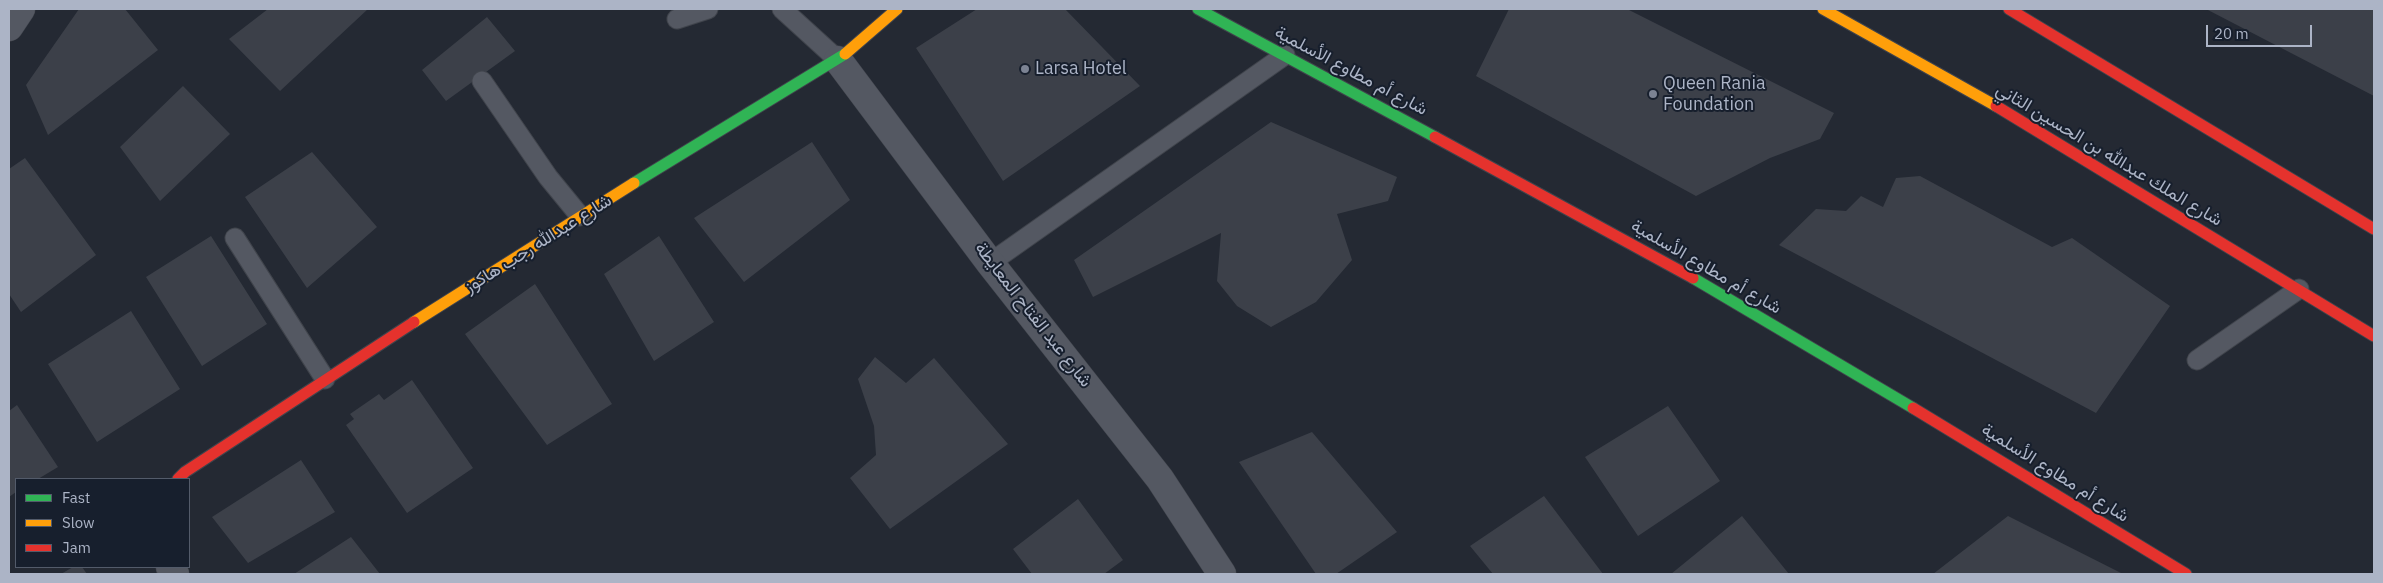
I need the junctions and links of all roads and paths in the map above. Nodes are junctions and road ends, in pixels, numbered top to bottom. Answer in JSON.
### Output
{"nodes":[{"id":1,"x":21,"y":9,"type":"edge"},
{"id":2,"x":708,"y":9,"type":"edge"},
{"id":3,"x":782,"y":9,"type":"edge"},
{"id":4,"x":897,"y":9,"type":"edge"},
{"id":5,"x":1198,"y":9,"type":"edge"},
{"id":6,"x":1823,"y":9,"type":"edge"},
{"id":7,"x":2009,"y":9,"type":"edge"},
{"id":8,"x":677,"y":19,"type":"dead end"},
{"id":9,"x":9,"y":27,"type":"edge"},
{"id":10,"x":1285,"y":54,"type":"junction"},
{"id":11,"x":838,"y":60,"type":"junction"},
{"id":12,"x":482,"y":81,"type":"dead end"},
{"id":13,"x":580,"y":216,"type":"junction"},
{"id":14,"x":2374,"y":229,"type":"edge"},
{"id":15,"x":235,"y":238,"type":"dead end"},
{"id":16,"x":990,"y":263,"type":"junction"},
{"id":17,"x":2299,"y":289,"type":"junction"},
{"id":18,"x":2374,"y":336,"type":"edge"},
{"id":19,"x":2197,"y":360,"type":"dead end"},
{"id":20,"x":325,"y":379,"type":"junction"},
{"id":21,"x":179,"y":478,"type":"edge"},
{"id":22,"x":1222,"y":574,"type":"edge"},
{"id":23,"x":2186,"y":574,"type":"edge"}],
"edges":[{"from":1,"to":9,"type":"street"},
{"from":2,"to":8,"type":"lane"},
{"from":3,"to":11,"type":"lane"},
{"from":4,"to":11,"type":"main road","name":"شارع عبدالله رجب هاكوز"},
{"from":5,"to":10,"type":"main road","name":"شارع أم مطاوع الأسلمية"},
{"from":6,"to":17,"type":"main road","name":"شارع الملك عبدالله بن الحسين الثاني"},
{"from":7,"to":14,"type":"main road"},
{"from":10,"to":16,"type":"lane"},
{"from":10,"to":23,"type":"main road","name":"شارع أم مطاوع الأسلمية"},
{"from":11,"to":13,"type":"main road","name":"شارع عبدالله رجب هاكوز"},
{"from":11,"to":16,"type":"street","name":"شارع عبد الفتاح المعايطة"},
{"from":12,"to":13,"type":"lane"},
{"from":13,"to":20,"type":"main road","name":"شارع عبدالله رجب هاكوز"},
{"from":15,"to":20,"type":"lane"},
{"from":16,"to":22,"type":"street","name":"شارع عبد الفتاح المعايطة"},
{"from":17,"to":18,"type":"main road","name":"شارع الملك عبدالله بن الحسين الثاني"},
{"from":17,"to":19,"type":"lane"},
{"from":20,"to":21,"type":"main road","name":"شارع عبدالله رجب هاكوز"}]}
